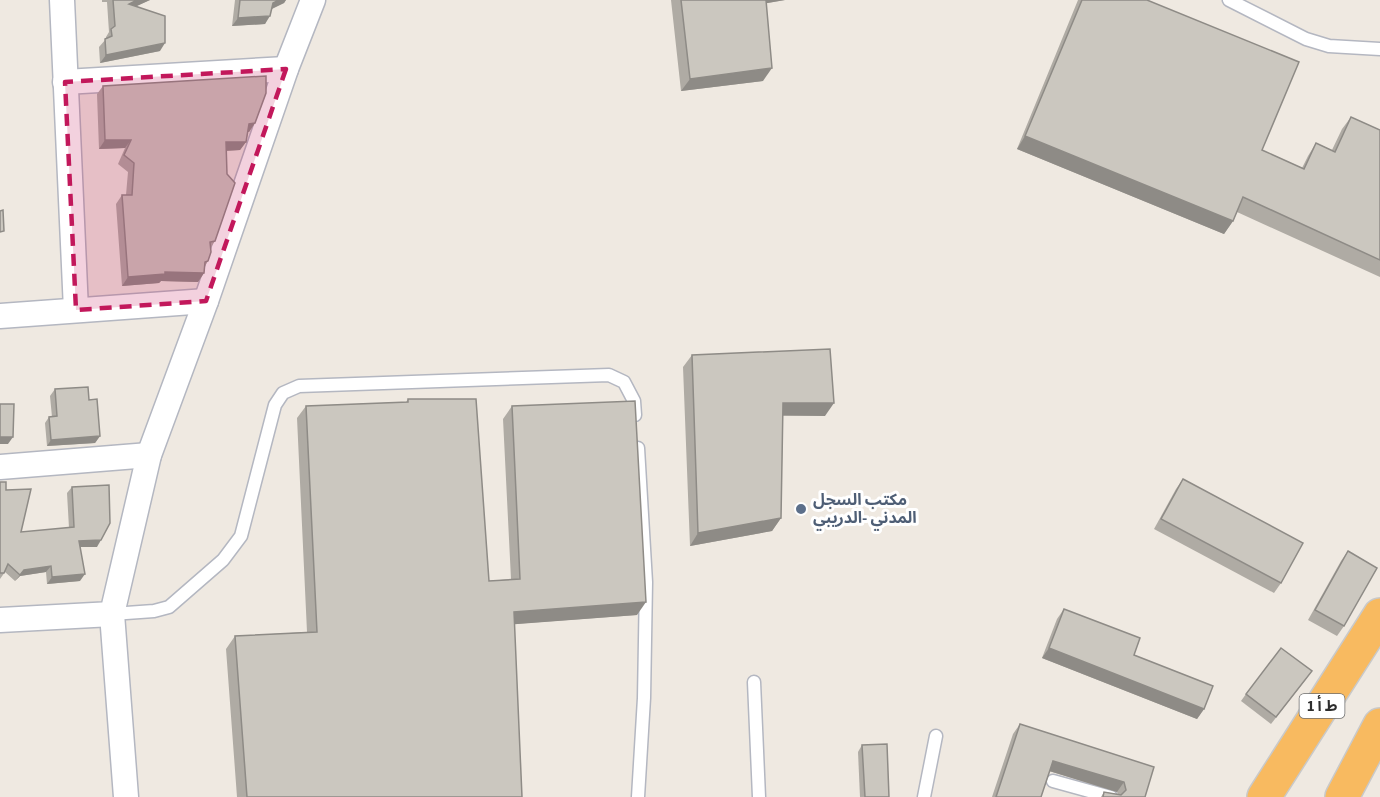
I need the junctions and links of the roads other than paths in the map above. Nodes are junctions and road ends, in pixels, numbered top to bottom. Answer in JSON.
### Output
{"nodes":[{"id":1,"x":62,"y":0,"type":"edge"},
{"id":2,"x":313,"y":0,"type":"edge"},
{"id":3,"x":1229,"y":0,"type":"edge"},
{"id":4,"x":1380,"y":50,"type":"edge"},
{"id":5,"x":286,"y":69,"type":"junction"},
{"id":6,"x":65,"y":82,"type":"junction"},
{"id":7,"x":206,"y":301,"type":"junction"},
{"id":8,"x":76,"y":310,"type":"junction"},
{"id":9,"x":0,"y":316,"type":"edge"},
{"id":10,"x":149,"y":455,"type":"junction"},
{"id":11,"x":0,"y":467,"type":"edge"},
{"id":12,"x":112,"y":614,"type":"junction"},
{"id":13,"x":1380,"y":615,"type":"edge"},
{"id":14,"x":0,"y":620,"type":"edge"},
{"id":15,"x":754,"y":682,"type":"dead end"},
{"id":16,"x":1380,"y":725,"type":"edge"},
{"id":17,"x":936,"y":736,"type":"dead end"},
{"id":18,"x":1053,"y":782,"type":"edge"},
{"id":19,"x":126,"y":797,"type":"edge"},
{"id":20,"x":638,"y":797,"type":"edge"},
{"id":21,"x":759,"y":797,"type":"edge"},
{"id":22,"x":924,"y":797,"type":"edge"},
{"id":23,"x":1112,"y":797,"type":"edge"},
{"id":24,"x":1264,"y":797,"type":"edge"},
{"id":25,"x":1342,"y":797,"type":"edge"}],
"edges":[{"from":1,"to":6,"type":"street"},
{"from":2,"to":5,"type":"street"},
{"from":3,"to":4,"type":"lane"},
{"from":5,"to":6,"type":"street"},
{"from":5,"to":7,"type":"street"},
{"from":6,"to":8,"type":"street"},
{"from":7,"to":8,"type":"street"},
{"from":7,"to":10,"type":"street"},
{"from":8,"to":9,"type":"street"},
{"from":10,"to":11,"type":"street"},
{"from":10,"to":12,"type":"street"},
{"from":12,"to":14,"type":"street"},
{"from":12,"to":19,"type":"street"},
{"from":12,"to":20,"type":"lane"},
{"from":13,"to":24,"type":"highway","number":"ط أ 1"},
{"from":15,"to":21,"type":"lane"},
{"from":16,"to":25,"type":"highway"},
{"from":17,"to":22,"type":"lane"},
{"from":18,"to":23,"type":"lane"}]}
